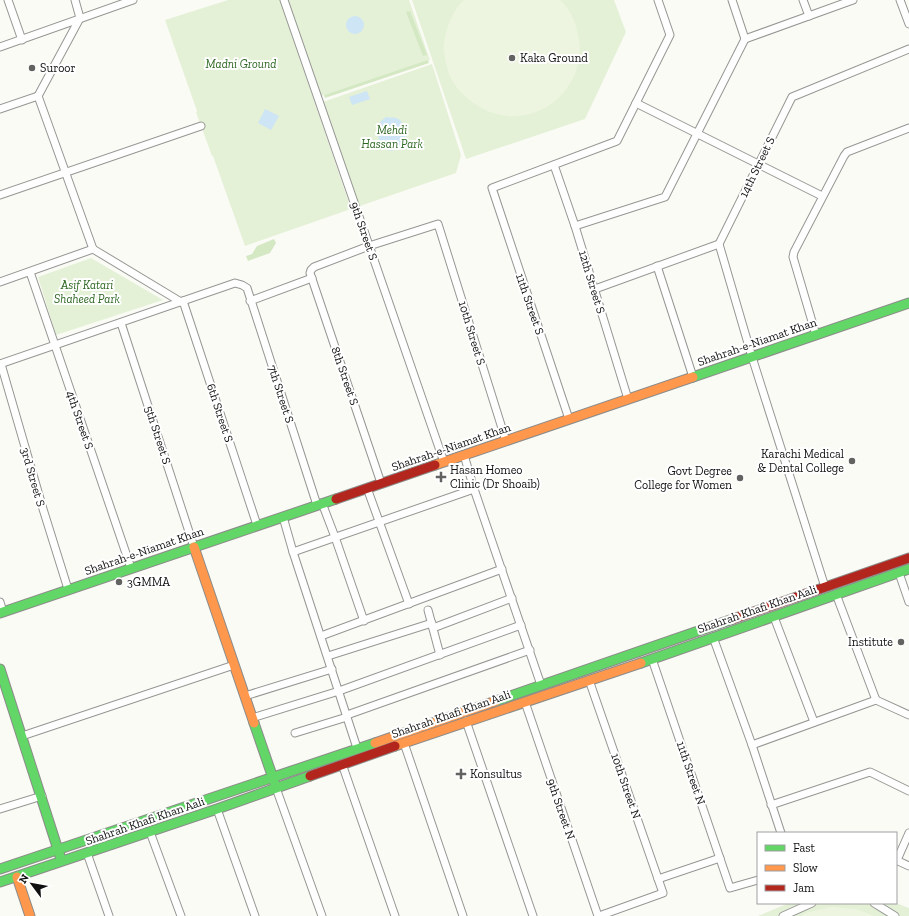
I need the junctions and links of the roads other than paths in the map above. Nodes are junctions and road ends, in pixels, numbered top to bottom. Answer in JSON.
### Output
{"nodes":[{"id":1,"x":8,"y":0,"type":"edge"},
{"id":2,"x":75,"y":0,"type":"edge"},
{"id":3,"x":133,"y":0,"type":"edge"},
{"id":4,"x":284,"y":0,"type":"edge"},
{"id":5,"x":658,"y":0,"type":"edge"},
{"id":6,"x":732,"y":0,"type":"edge"},
{"id":7,"x":803,"y":0,"type":"edge"},
{"id":8,"x":853,"y":0,"type":"edge"},
{"id":9,"x":900,"y":0,"type":"edge"},
{"id":10,"x":809,"y":16,"type":"junction"},
{"id":11,"x":80,"y":18,"type":"junction"},
{"id":12,"x":909,"y":24,"type":"edge"},
{"id":13,"x":745,"y":39,"type":"junction"},
{"id":14,"x":22,"y":40,"type":"junction"},
{"id":15,"x":0,"y":47,"type":"edge"},
{"id":16,"x":909,"y":49,"type":"edge"},
{"id":17,"x":38,"y":96,"type":"junction"},
{"id":18,"x":636,"y":103,"type":"junction"},
{"id":19,"x":0,"y":109,"type":"edge"},
{"id":20,"x":201,"y":126,"type":"dead end"},
{"id":21,"x":909,"y":128,"type":"edge"},
{"id":22,"x":696,"y":134,"type":"junction"},
{"id":23,"x":758,"y":164,"type":"junction"},
{"id":24,"x":554,"y":165,"type":"junction"},
{"id":25,"x":66,"y":173,"type":"junction"},
{"id":26,"x":0,"y":195,"type":"edge"},
{"id":27,"x":822,"y":196,"type":"junction"},
{"id":28,"x":575,"y":226,"type":"junction"},
{"id":29,"x":719,"y":244,"type":"junction"},
{"id":30,"x":369,"y":246,"type":"junction"},
{"id":31,"x":93,"y":249,"type":"junction"},
{"id":32,"x":657,"y":266,"type":"junction"},
{"id":33,"x":30,"y":272,"type":"junction"},
{"id":34,"x":312,"y":278,"type":"junction"},
{"id":35,"x":0,"y":282,"type":"edge"},
{"id":36,"x":594,"y":289,"type":"junction"},
{"id":37,"x":250,"y":300,"type":"junction"},
{"id":38,"x":182,"y":302,"type":"junction"},
{"id":39,"x":909,"y":304,"type":"edge"},
{"id":40,"x":121,"y":323,"type":"junction"},
{"id":41,"x":816,"y":335,"type":"junction"},
{"id":42,"x":55,"y":346,"type":"junction"},
{"id":43,"x":752,"y":357,"type":"junction"},
{"id":44,"x":0,"y":364,"type":"edge"},
{"id":45,"x":693,"y":377,"type":"junction"},
{"id":46,"x":628,"y":399,"type":"junction"},
{"id":47,"x":569,"y":419,"type":"junction"},
{"id":48,"x":506,"y":441,"type":"junction"},
{"id":49,"x":464,"y":455,"type":"junction"},
{"id":50,"x":444,"y":462,"type":"junction"},
{"id":51,"x":381,"y":483,"type":"junction"},
{"id":52,"x":367,"y":488,"type":"junction"},
{"id":53,"x":474,"y":489,"type":"junction"},
{"id":54,"x":319,"y":504,"type":"junction"},
{"id":55,"x":283,"y":517,"type":"junction"},
{"id":56,"x":380,"y":522,"type":"junction"},
{"id":57,"x":257,"y":525,"type":"junction"},
{"id":58,"x":335,"y":538,"type":"junction"},
{"id":59,"x":194,"y":547,"type":"junction"},
{"id":60,"x":293,"y":552,"type":"junction"},
{"id":61,"x":909,"y":558,"type":"edge"},
{"id":62,"x":131,"y":568,"type":"junction"},
{"id":63,"x":502,"y":569,"type":"junction"},
{"id":64,"x":909,"y":569,"type":"edge"},
{"id":65,"x":899,"y":573,"type":"junction"},
{"id":66,"x":825,"y":587,"type":"junction"},
{"id":67,"x":68,"y":590,"type":"junction"},
{"id":68,"x":836,"y":594,"type":"junction"},
{"id":69,"x":512,"y":598,"type":"junction"},
{"id":70,"x":0,"y":602,"type":"edge"},
{"id":71,"x":909,"y":602,"type":"edge"},
{"id":72,"x":409,"y":604,"type":"junction"},
{"id":73,"x":776,"y":605,"type":"junction"},
{"id":74,"x":766,"y":608,"type":"junction"},
{"id":75,"x":428,"y":610,"type":"dead end"},
{"id":76,"x":2,"y":612,"type":"edge"},
{"id":77,"x":775,"y":617,"type":"junction"},
{"id":78,"x":364,"y":620,"type":"junction"},
{"id":79,"x":433,"y":625,"type":"junction"},
{"id":80,"x":522,"y":625,"type":"junction"},
{"id":81,"x":322,"y":636,"type":"junction"},
{"id":82,"x":713,"y":637,"type":"junction"},
{"id":83,"x":653,"y":647,"type":"junction"},
{"id":84,"x":530,"y":650,"type":"junction"},
{"id":85,"x":440,"y":655,"type":"junction"},
{"id":86,"x":328,"y":656,"type":"junction"},
{"id":87,"x":654,"y":658,"type":"junction"},
{"id":88,"x":234,"y":665,"type":"junction"},
{"id":89,"x":0,"y":669,"type":"edge"},
{"id":90,"x":332,"y":669,"type":"junction"},
{"id":91,"x":589,"y":680,"type":"junction"},
{"id":92,"x":2,"y":681,"type":"edge"},
{"id":93,"x":539,"y":686,"type":"junction"},
{"id":94,"x":339,"y":691,"type":"junction"},
{"id":95,"x":245,"y":696,"type":"junction"},
{"id":96,"x":540,"y":697,"type":"junction"},
{"id":97,"x":876,"y":700,"type":"junction"},
{"id":98,"x":525,"y":702,"type":"junction"},
{"id":99,"x":909,"y":715,"type":"edge"},
{"id":100,"x":347,"y":716,"type":"junction"},
{"id":101,"x":252,"y":718,"type":"junction"},
{"id":102,"x":466,"y":721,"type":"junction"},
{"id":103,"x":814,"y":722,"type":"junction"},
{"id":104,"x":295,"y":733,"type":"dead end"},
{"id":105,"x":22,"y":736,"type":"junction"},
{"id":106,"x":404,"y":743,"type":"junction"},
{"id":107,"x":752,"y":745,"type":"junction"},
{"id":108,"x":357,"y":748,"type":"junction"},
{"id":109,"x":342,"y":764,"type":"junction"},
{"id":110,"x":273,"y":778,"type":"junction"},
{"id":111,"x":276,"y":788,"type":"junction"},
{"id":112,"x":909,"y":792,"type":"edge"},
{"id":113,"x":42,"y":796,"type":"junction"},
{"id":114,"x":771,"y":805,"type":"junction"},
{"id":115,"x":0,"y":809,"type":"edge"},
{"id":116,"x":217,"y":809,"type":"junction"},
{"id":117,"x":150,"y":832,"type":"junction"},
{"id":118,"x":781,"y":832,"type":"edge"},
{"id":119,"x":909,"y":833,"type":"edge"},
{"id":120,"x":58,"y":850,"type":"junction"},
{"id":121,"x":87,"y":853,"type":"junction"},
{"id":122,"x":720,"y":858,"type":"junction"},
{"id":123,"x":897,"y":858,"type":"edge"},
{"id":124,"x":897,"y":860,"type":"edge"},
{"id":125,"x":62,"y":862,"type":"junction"},
{"id":126,"x":909,"y":866,"type":"edge"},
{"id":127,"x":0,"y":869,"type":"edge"},
{"id":128,"x":17,"y":877,"type":"junction"},
{"id":129,"x":658,"y":879,"type":"junction"},
{"id":130,"x":757,"y":880,"type":"edge"},
{"id":131,"x":0,"y":882,"type":"edge"},
{"id":132,"x":810,"y":904,"type":"edge"},
{"id":133,"x":876,"y":904,"type":"edge"},
{"id":134,"x":30,"y":916,"type":"edge"},
{"id":135,"x":109,"y":916,"type":"edge"},
{"id":136,"x":181,"y":916,"type":"edge"},
{"id":137,"x":255,"y":916,"type":"edge"},
{"id":138,"x":322,"y":916,"type":"edge"},
{"id":139,"x":395,"y":916,"type":"edge"},
{"id":140,"x":463,"y":916,"type":"edge"},
{"id":141,"x":534,"y":916,"type":"edge"},
{"id":142,"x":598,"y":916,"type":"edge"},
{"id":143,"x":783,"y":916,"type":"edge"},
{"id":144,"x":895,"y":916,"type":"edge"}],
"edges":[{"from":1,"to":14,"type":"street"},
{"from":2,"to":11,"type":"street"},
{"from":3,"to":11,"type":"street"},
{"from":4,"to":30,"type":"street","name":"9th Street S"},
{"from":5,"to":18,"type":"street"},
{"from":6,"to":13,"type":"street"},
{"from":7,"to":10,"type":"street"},
{"from":8,"to":10,"type":"street"},
{"from":9,"to":12,"type":"street"},
{"from":10,"to":13,"type":"street"},
{"from":11,"to":14,"type":"street"},
{"from":11,"to":17,"type":"street"},
{"from":13,"to":22,"type":"street"},
{"from":14,"to":15,"type":"street"},
{"from":16,"to":23,"type":"street","name":"14th Street S"},
{"from":17,"to":19,"type":"street"},
{"from":17,"to":25,"type":"street"},
{"from":18,"to":22,"type":"street"},
{"from":18,"to":24,"type":"street"},
{"from":20,"to":25,"type":"street"},
{"from":21,"to":27,"type":"street"},
{"from":22,"to":23,"type":"street"},
{"from":22,"to":28,"type":"street"},
{"from":23,"to":27,"type":"street"},
{"from":23,"to":29,"type":"street","name":"14th Street S"},
{"from":24,"to":28,"type":"street","name":"12th Street S"},
{"from":24,"to":47,"type":"street","name":"11th Street S"},
{"from":25,"to":26,"type":"street"},
{"from":25,"to":31,"type":"street"},
{"from":27,"to":41,"type":"street"},
{"from":28,"to":36,"type":"street","name":"12th Street S"},
{"from":29,"to":32,"type":"street"},
{"from":29,"to":43,"type":"street"},
{"from":30,"to":34,"type":"street","name":"8th Street S"},
{"from":30,"to":48,"type":"street","name":"10th Street S"},
{"from":30,"to":50,"type":"street","name":"9th Street S"},
{"from":31,"to":33,"type":"street"},
{"from":31,"to":38,"type":"street"},
{"from":32,"to":36,"type":"street"},
{"from":32,"to":45,"type":"street"},
{"from":33,"to":35,"type":"street"},
{"from":33,"to":42,"type":"street","name":"4th Street S"},
{"from":34,"to":37,"type":"street"},
{"from":34,"to":51,"type":"street","name":"8th Street S"},
{"from":36,"to":46,"type":"street","name":"12th Street S"},
{"from":37,"to":38,"type":"street","name":"7th Street S"},
{"from":37,"to":54,"type":"street","name":"7th Street S"},
{"from":38,"to":40,"type":"street"},
{"from":38,"to":57,"type":"street","name":"6th Street S"},
{"from":39,"to":41,"type":"main road","name":"Shahrah-e-Niamat Khan"},
{"from":40,"to":42,"type":"street"},
{"from":40,"to":59,"type":"street","name":"5th Street S"},
{"from":41,"to":43,"type":"main road","name":"Shahrah-e-Niamat Khan"},
{"from":42,"to":44,"type":"street"},
{"from":42,"to":62,"type":"street","name":"4th Street S"},
{"from":43,"to":45,"type":"main road","name":"Shahrah-e-Niamat Khan"},
{"from":43,"to":66,"type":"street"},
{"from":44,"to":67,"type":"street","name":"3rd Street S"},
{"from":45,"to":46,"type":"main road","name":"Shahrah-e-Niamat Khan"},
{"from":46,"to":47,"type":"main road","name":"Shahrah-e-Niamat Khan"},
{"from":47,"to":48,"type":"main road","name":"Shahrah-e-Niamat Khan"},
{"from":48,"to":49,"type":"main road","name":"Shahrah-e-Niamat Khan"},
{"from":49,"to":50,"type":"main road","name":"Shahrah-e-Niamat Khan"},
{"from":49,"to":53,"type":"street"},
{"from":50,"to":51,"type":"main road","name":"Shahrah-e-Niamat Khan"},
{"from":51,"to":52,"type":"main road","name":"Shahrah-e-Niamat Khan"},
{"from":52,"to":54,"type":"main road","name":"Shahrah-e-Niamat Khan"},
{"from":52,"to":56,"type":"street"},
{"from":53,"to":56,"type":"street"},
{"from":53,"to":63,"type":"street"},
{"from":54,"to":55,"type":"main road","name":"Shahrah-e-Niamat Khan"},
{"from":54,"to":58,"type":"street","name":"7th Street S"},
{"from":55,"to":57,"type":"main road","name":"Shahrah-e-Niamat Khan"},
{"from":55,"to":60,"type":"street"},
{"from":56,"to":58,"type":"street"},
{"from":56,"to":72,"type":"street"},
{"from":57,"to":59,"type":"main road","name":"Shahrah-e-Niamat Khan"},
{"from":58,"to":60,"type":"street"},
{"from":58,"to":78,"type":"street","name":"7th Street S"},
{"from":59,"to":62,"type":"main road","name":"Shahrah-e-Niamat Khan"},
{"from":59,"to":88,"type":"main road"},
{"from":60,"to":81,"type":"street"},
{"from":61,"to":66,"type":"main road","name":"Shahrah Khafi Khan Aali"},
{"from":62,"to":67,"type":"main road","name":"Shahrah-e-Niamat Khan"},
{"from":63,"to":69,"type":"street"},
{"from":63,"to":72,"type":"street"},
{"from":64,"to":65,"type":"main road","name":"Shahrah Khafi Khan Aali"},
{"from":65,"to":68,"type":"main road","name":"Shahrah Khafi Khan Aali"},
{"from":65,"to":71,"type":"street"},
{"from":66,"to":73,"type":"main road","name":"Shahrah Khafi Khan Aali"},
{"from":67,"to":76,"type":"main road","name":"Shahrah-e-Niamat Khan"},
{"from":68,"to":77,"type":"main road","name":"Shahrah Khafi Khan Aali"},
{"from":68,"to":97,"type":"street"},
{"from":69,"to":79,"type":"street"},
{"from":69,"to":80,"type":"street"},
{"from":70,"to":76,"type":"street"},
{"from":72,"to":78,"type":"street"},
{"from":73,"to":74,"type":"main road","name":"Shahrah Khafi Khan Aali"},
{"from":73,"to":77,"type":"main road"},
{"from":74,"to":77,"type":"main road"},
{"from":74,"to":83,"type":"main road","name":"Shahrah Khafi Khan Aali"},
{"from":75,"to":79,"type":"street"},
{"from":77,"to":82,"type":"main road","name":"Shahrah Khafi Khan Aali"},
{"from":77,"to":103,"type":"street"},
{"from":78,"to":81,"type":"street"},
{"from":79,"to":85,"type":"street"},
{"from":79,"to":86,"type":"street"},
{"from":80,"to":84,"type":"street"},
{"from":80,"to":85,"type":"street"},
{"from":81,"to":86,"type":"street"},
{"from":82,"to":87,"type":"main road","name":"Shahrah Khafi Khan Aali"},
{"from":82,"to":107,"type":"street"},
{"from":83,"to":87,"type":"main road"},
{"from":83,"to":93,"type":"main road","name":"Shahrah Khafi Khan Aali"},
{"from":84,"to":93,"type":"street"},
{"from":84,"to":100,"type":"street"},
{"from":85,"to":94,"type":"street"},
{"from":86,"to":90,"type":"street"},
{"from":87,"to":91,"type":"main road","name":"Shahrah Khafi Khan Aali"},
{"from":87,"to":122,"type":"street","name":"11th Street N"},
{"from":88,"to":95,"type":"main road"},
{"from":88,"to":105,"type":"street"},
{"from":89,"to":92,"type":"main road"},
{"from":90,"to":94,"type":"street"},
{"from":90,"to":95,"type":"street"},
{"from":91,"to":96,"type":"main road","name":"Shahrah Khafi Khan Aali"},
{"from":91,"to":129,"type":"street","name":"10th Street N"},
{"from":92,"to":105,"type":"main road"},
{"from":93,"to":96,"type":"main road"},
{"from":93,"to":108,"type":"main road","name":"Shahrah Khafi Khan Aali"},
{"from":94,"to":100,"type":"street"},
{"from":94,"to":101,"type":"street"},
{"from":95,"to":101,"type":"main road"},
{"from":96,"to":98,"type":"main road","name":"Shahrah Khafi Khan Aali"},
{"from":97,"to":99,"type":"street"},
{"from":97,"to":103,"type":"street"},
{"from":98,"to":102,"type":"main road","name":"Shahrah Khafi Khan Aali"},
{"from":98,"to":142,"type":"street","name":"9th Street N"},
{"from":100,"to":104,"type":"street"},
{"from":100,"to":108,"type":"street"},
{"from":101,"to":110,"type":"main road"},
{"from":102,"to":106,"type":"main road","name":"Shahrah Khafi Khan Aali"},
{"from":102,"to":141,"type":"street"},
{"from":103,"to":107,"type":"street"},
{"from":105,"to":113,"type":"main road"},
{"from":106,"to":109,"type":"main road","name":"Shahrah Khafi Khan Aali"},
{"from":106,"to":140,"type":"street"},
{"from":107,"to":114,"type":"street"},
{"from":108,"to":110,"type":"main road","name":"Shahrah Khafi Khan Aali"},
{"from":109,"to":111,"type":"main road","name":"Shahrah Khafi Khan Aali"},
{"from":109,"to":139,"type":"street"},
{"from":110,"to":111,"type":"main road"},
{"from":110,"to":120,"type":"main road","name":"Shahrah Khafi Khan Aali"},
{"from":111,"to":116,"type":"main road","name":"Shahrah Khafi Khan Aali"},
{"from":111,"to":138,"type":"street"},
{"from":112,"to":114,"type":"street"},
{"from":113,"to":115,"type":"street"},
{"from":113,"to":120,"type":"main road"},
{"from":114,"to":118,"type":"street"},
{"from":116,"to":117,"type":"main road","name":"Shahrah Khafi Khan Aali"},
{"from":116,"to":137,"type":"street"},
{"from":117,"to":121,"type":"main road","name":"Shahrah Khafi Khan Aali"},
{"from":117,"to":136,"type":"street"},
{"from":119,"to":123,"type":"street"},
{"from":120,"to":125,"type":"main road"},
{"from":120,"to":127,"type":"main road","name":"Shahrah Khafi Khan Aali"},
{"from":121,"to":125,"type":"main road","name":"Shahrah Khafi Khan Aali"},
{"from":121,"to":135,"type":"street"},
{"from":122,"to":129,"type":"street"},
{"from":122,"to":130,"type":"street","name":"11th Street N"},
{"from":124,"to":126,"type":"street"},
{"from":125,"to":128,"type":"main road","name":"Shahrah Khafi Khan Aali"},
{"from":128,"to":131,"type":"main road","name":"Shahrah Khafi Khan Aali"},
{"from":128,"to":134,"type":"main road"},
{"from":129,"to":142,"type":"street","name":"10th Street N"},
{"from":132,"to":143,"type":"street"},
{"from":133,"to":144,"type":"street"}]}
